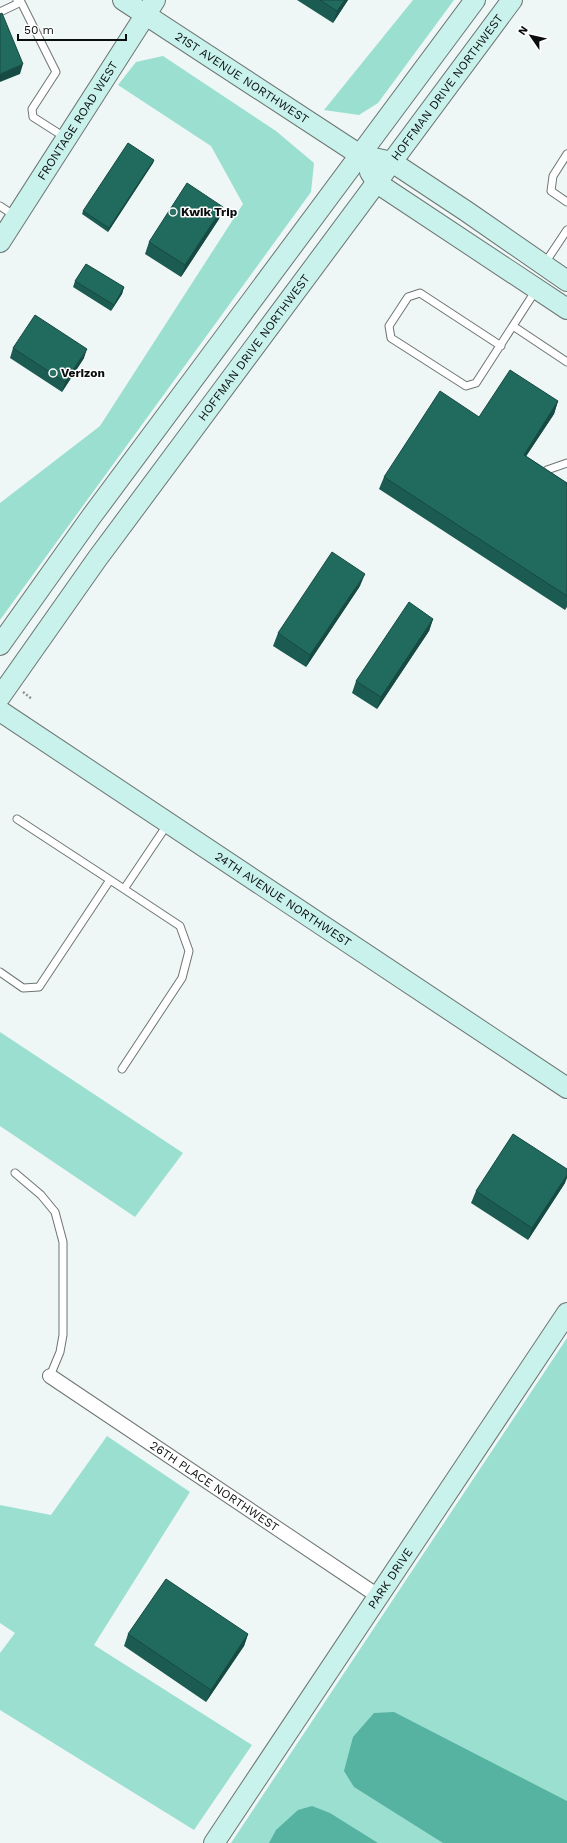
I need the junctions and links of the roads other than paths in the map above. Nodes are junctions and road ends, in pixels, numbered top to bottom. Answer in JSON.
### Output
{"nodes":[{"id":1,"x":123,"y":0,"type":"edge"},
{"id":2,"x":475,"y":0,"type":"edge"},
{"id":3,"x":512,"y":0,"type":"edge"},
{"id":4,"x":19,"y":1,"type":"edge"},
{"id":5,"x":150,"y":7,"type":"edge"},
{"id":6,"x":0,"y":12,"type":"edge"},
{"id":7,"x":66,"y":139,"type":"junction"},
{"id":8,"x":567,"y":154,"type":"edge"},
{"id":9,"x":360,"y":155,"type":"junction"},
{"id":10,"x":392,"y":162,"type":"junction"},
{"id":11,"x":377,"y":183,"type":"junction"},
{"id":12,"x":567,"y":202,"type":"edge"},
{"id":13,"x":8,"y":212,"type":"edge"},
{"id":14,"x":567,"y":230,"type":"edge"},
{"id":15,"x":0,"y":242,"type":"edge"},
{"id":16,"x":544,"y":265,"type":"junction"},
{"id":17,"x":567,"y":281,"type":"edge"},
{"id":18,"x":536,"y":290,"type":"junction"},
{"id":19,"x":567,"y":309,"type":"edge"},
{"id":20,"x":513,"y":326,"type":"junction"},
{"id":21,"x":501,"y":346,"type":"junction"},
{"id":22,"x":567,"y":362,"type":"edge"},
{"id":23,"x":567,"y":462,"type":"edge"},
{"id":24,"x":547,"y":470,"type":"edge"},
{"id":25,"x":0,"y":645,"type":"edge"},
{"id":26,"x":0,"y":697,"type":"edge"},
{"id":27,"x":0,"y":711,"type":"edge"},
{"id":28,"x":17,"y":819,"type":"dead end"},
{"id":29,"x":168,"y":823,"type":"junction"},
{"id":30,"x":110,"y":880,"type":"junction"},
{"id":31,"x":124,"y":889,"type":"junction"},
{"id":32,"x":0,"y":972,"type":"edge"},
{"id":33,"x":122,"y":1069,"type":"dead end"},
{"id":34,"x":567,"y":1088,"type":"edge"},
{"id":35,"x":15,"y":1173,"type":"dead end"},
{"id":36,"x":567,"y":1313,"type":"edge"},
{"id":37,"x":50,"y":1376,"type":"joint"},
{"id":38,"x":378,"y":1596,"type":"junction"},
{"id":39,"x":214,"y":1843,"type":"edge"}],
"edges":[{"from":1,"to":5,"type":"street","name":"21ST AVENUE NORTHWEST"},
{"from":2,"to":9,"type":"street"},
{"from":3,"to":10,"type":"street","name":"HOFFMAN DRIVE NORTHWEST"},
{"from":4,"to":6,"type":"lane"},
{"from":4,"to":7,"type":"lane"},
{"from":5,"to":7,"type":"street","name":"FRONTAGE ROAD WEST"},
{"from":5,"to":9,"type":"street","name":"21ST AVENUE NORTHWEST"},
{"from":7,"to":13,"type":"street","name":"FRONTAGE ROAD WEST"},
{"from":8,"to":12,"type":"lane"},
{"from":9,"to":10,"type":"street","name":"21ST AVENUE NORTHWEST"},
{"from":9,"to":11,"type":"street","name":"21ST AVENUE NORTHWEST"},
{"from":9,"to":25,"type":"street"},
{"from":10,"to":11,"type":"street","name":"HOFFMAN DRIVE NORTHWEST"},
{"from":10,"to":16,"type":"street","name":"21ST AVENUE NORTHWEST"},
{"from":11,"to":18,"type":"street","name":"21ST AVENUE NORTHWEST"},
{"from":11,"to":26,"type":"street","name":"HOFFMAN DRIVE NORTHWEST"},
{"from":13,"to":15,"type":"street","name":"FRONTAGE ROAD WEST"},
{"from":14,"to":16,"type":"lane"},
{"from":16,"to":17,"type":"street","name":"21ST AVENUE NORTHWEST"},
{"from":18,"to":19,"type":"street","name":"21ST AVENUE NORTHWEST"},
{"from":18,"to":20,"type":"lane"},
{"from":20,"to":21,"type":"lane"},
{"from":20,"to":22,"type":"lane"},
{"from":21,"to":21,"type":"lane"},
{"from":23,"to":24,"type":"lane"},
{"from":27,"to":29,"type":"street","name":"24TH AVENUE NORTHWEST"},
{"from":28,"to":30,"type":"lane"},
{"from":29,"to":31,"type":"lane"},
{"from":29,"to":34,"type":"street","name":"24TH AVENUE NORTHWEST"},
{"from":30,"to":31,"type":"lane"},
{"from":30,"to":32,"type":"lane"},
{"from":31,"to":33,"type":"lane"},
{"from":35,"to":37,"type":"lane"},
{"from":36,"to":38,"type":"street","name":"PARK DRIVE"},
{"from":37,"to":38,"type":"street","name":"26TH PLACE NORTHWEST"},
{"from":38,"to":39,"type":"street","name":"PARK DRIVE"}]}
